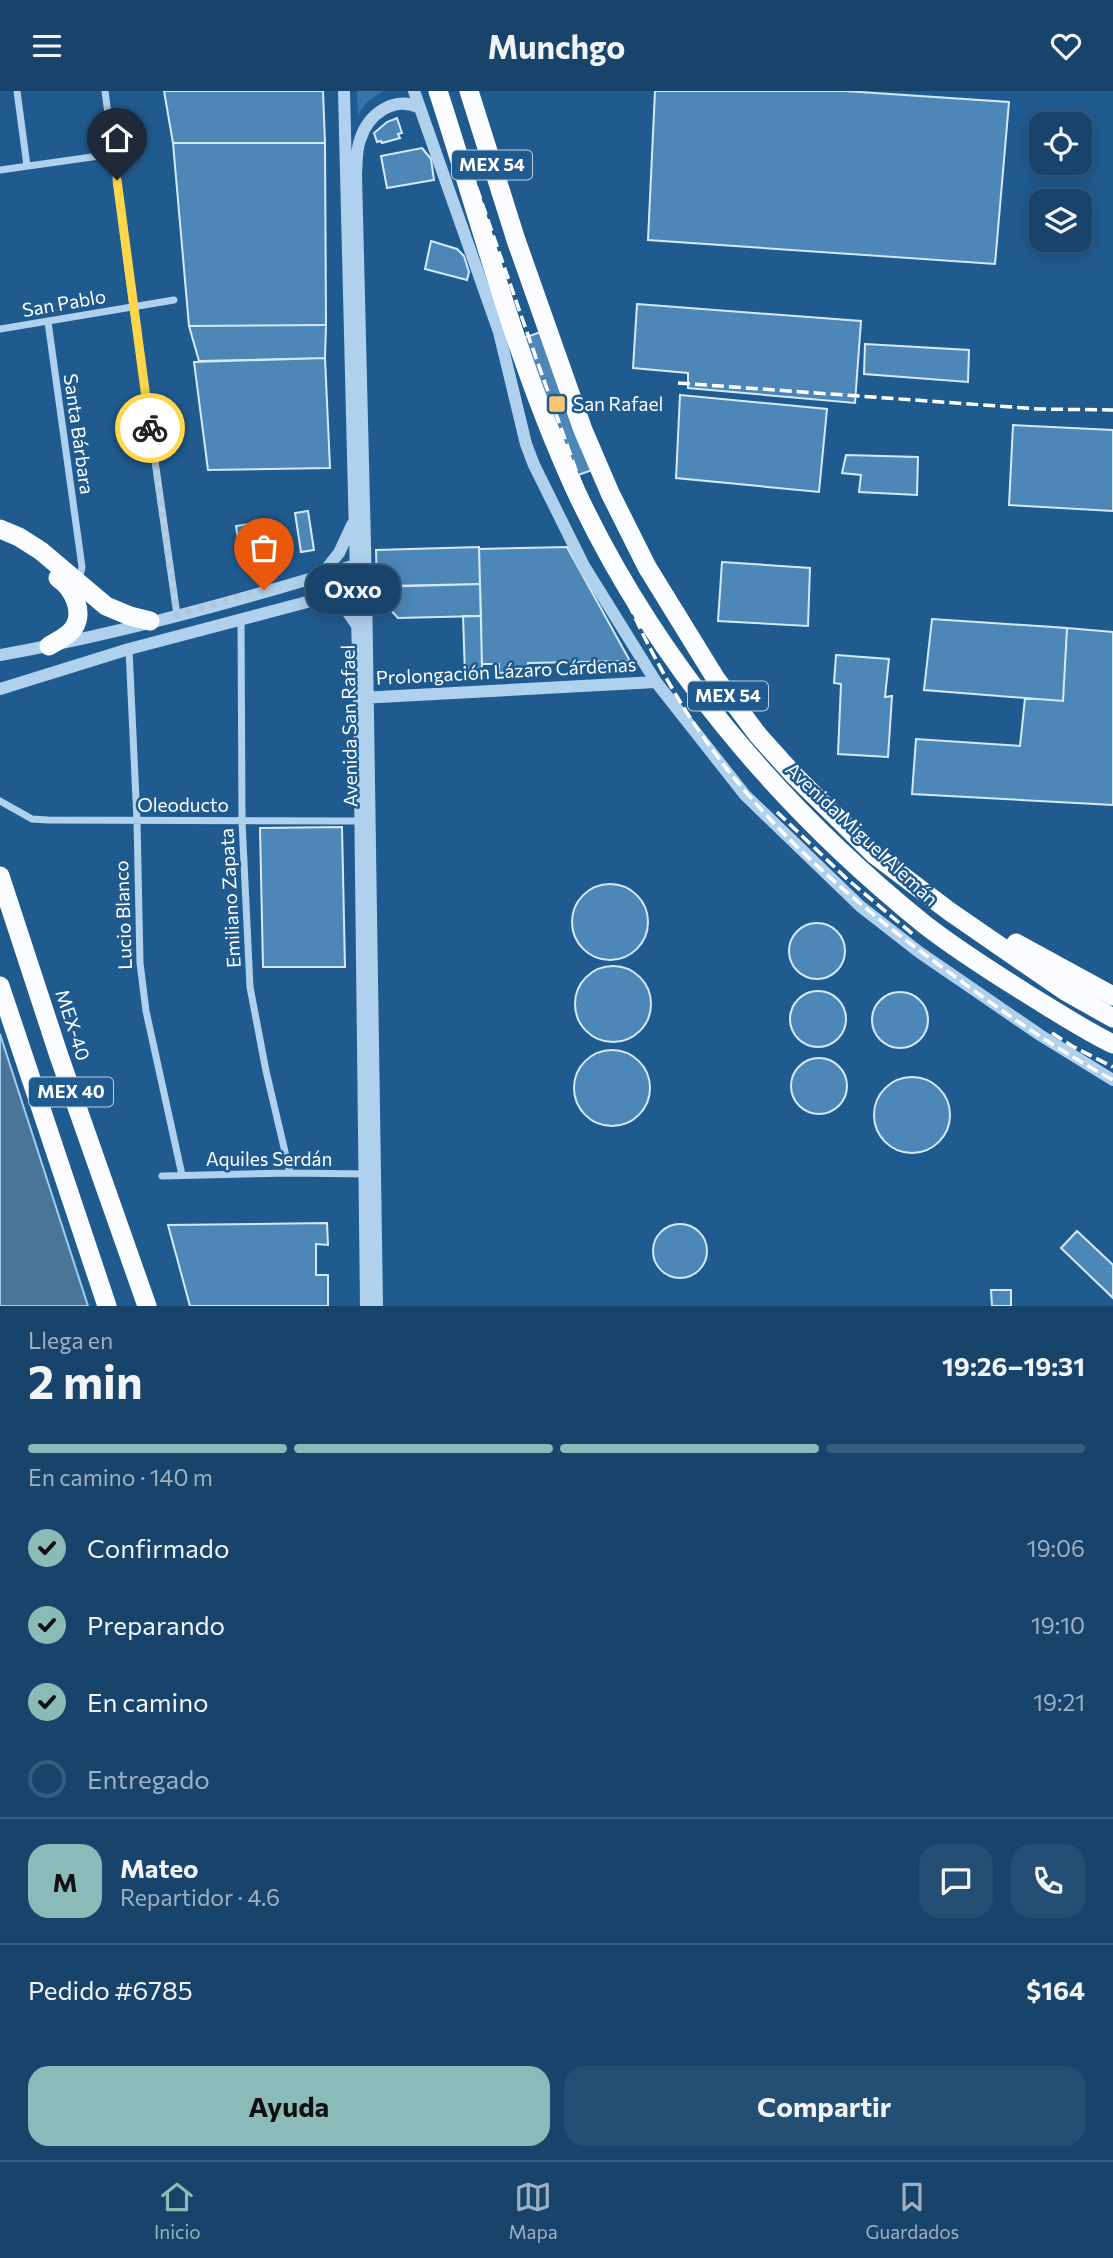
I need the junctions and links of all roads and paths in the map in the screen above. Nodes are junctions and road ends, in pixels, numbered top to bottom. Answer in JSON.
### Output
{"nodes":[{"id":1,"x":16,"y":91,"type":"edge"},
{"id":2,"x":105,"y":91,"type":"edge"},
{"id":3,"x":344,"y":91,"type":"edge"},
{"id":4,"x":414,"y":91,"type":"edge"},
{"id":5,"x":438,"y":91,"type":"edge"},
{"id":6,"x":457,"y":91,"type":"edge"},
{"id":7,"x":469,"y":91,"type":"edge"},
{"id":8,"x":421,"y":108,"type":"junction"},
{"id":9,"x":113,"y":154,"type":"junction"},
{"id":10,"x":27,"y":166,"type":"junction"},
{"id":11,"x":0,"y":170,"type":"edge"},
{"id":12,"x":516,"y":240,"type":"junction"},
{"id":13,"x":174,"y":300,"type":"dead end"},
{"id":14,"x":132,"y":307,"type":"junction"},
{"id":15,"x":48,"y":322,"type":"junction"},
{"id":16,"x":0,"y":329,"type":"edge"},
{"id":17,"x":499,"y":332,"type":"junction"},
{"id":18,"x":540,"y":402,"type":"junction"},
{"id":19,"x":355,"y":518,"type":"junction"},
{"id":20,"x":0,"y":529,"type":"edge"},
{"id":21,"x":0,"y":543,"type":"edge"},
{"id":22,"x":80,"y":549,"type":"junction"},
{"id":23,"x":361,"y":563,"type":"junction"},
{"id":24,"x":66,"y":569,"type":"junction"},
{"id":25,"x":322,"y":575,"type":"junction"},
{"id":26,"x":361,"y":587,"type":"junction"},
{"id":27,"x":331,"y":595,"type":"junction"},
{"id":28,"x":177,"y":615,"type":"junction"},
{"id":29,"x":241,"y":618,"type":"junction"},
{"id":30,"x":150,"y":621,"type":"junction"},
{"id":31,"x":357,"y":626,"type":"junction"},
{"id":32,"x":49,"y":646,"type":"junction"},
{"id":33,"x":129,"y":649,"type":"junction"},
{"id":34,"x":6,"y":654,"type":"edge"},
{"id":35,"x":656,"y":682,"type":"junction"},
{"id":36,"x":0,"y":689,"type":"edge"},
{"id":37,"x":364,"y":698,"type":"junction"},
{"id":38,"x":0,"y":801,"type":"edge"},
{"id":39,"x":137,"y":821,"type":"junction"},
{"id":40,"x":242,"y":821,"type":"junction"},
{"id":41,"x":365,"y":821,"type":"junction"},
{"id":42,"x":0,"y":876,"type":"edge"},
{"id":43,"x":949,"y":911,"type":"junction"},
{"id":44,"x":0,"y":986,"type":"edge"},
{"id":45,"x":1113,"y":996,"type":"edge"},
{"id":46,"x":1113,"y":1018,"type":"edge"},
{"id":47,"x":1113,"y":1044,"type":"edge"},
{"id":48,"x":1113,"y":1080,"type":"edge"},
{"id":49,"x":290,"y":1173,"type":"junction"},
{"id":50,"x":370,"y":1174,"type":"junction"},
{"id":51,"x":183,"y":1175,"type":"junction"},
{"id":52,"x":162,"y":1176,"type":"dead end"},
{"id":53,"x":107,"y":1306,"type":"edge"},
{"id":54,"x":147,"y":1306,"type":"edge"},
{"id":55,"x":366,"y":1306,"type":"edge"},
{"id":56,"x":377,"y":1306,"type":"edge"}],
"edges":[{"from":1,"to":10,"type":"street"},
{"from":2,"to":9,"type":"street"},
{"from":3,"to":19,"type":"street","name":"Avenida San Rafael"},
{"from":4,"to":8,"type":"street"},
{"from":5,"to":18,"type":"highway","name":"Avenida Miguel Alemán","number":"MEX 54"},
{"from":6,"to":12,"type":"highway"},
{"from":7,"to":12,"type":"highway","name":"Avenida Miguel Alemán","number":"MEX 54"},
{"from":8,"to":17,"type":"street"},
{"from":8,"to":23,"type":"street","name":"Avenida San Rafael"},
{"from":9,"to":10,"type":"street"},
{"from":9,"to":14,"type":"street"},
{"from":10,"to":11,"type":"street"},
{"from":12,"to":43,"type":"highway","name":"Avenida Miguel Alemán","number":"MEX 54"},
{"from":13,"to":14,"type":"street","name":"San Pablo"},
{"from":14,"to":15,"type":"street","name":"San Pablo"},
{"from":14,"to":28,"type":"street"},
{"from":15,"to":16,"type":"street","name":"San Pablo"},
{"from":15,"to":22,"type":"street","name":"Santa Bárbara"},
{"from":17,"to":18,"type":"highway"},
{"from":17,"to":35,"type":"street"},
{"from":18,"to":47,"type":"highway","name":"Avenida Miguel Alemán","number":"MEX 54"},
{"from":19,"to":23,"type":"street","name":"Avenida San Rafael"},
{"from":19,"to":25,"type":"street"},
{"from":20,"to":24,"type":"highway"},
{"from":21,"to":24,"type":"highway"},
{"from":22,"to":24,"type":"street"},
{"from":22,"to":24,"type":"street","name":"Santa Bárbara"},
{"from":23,"to":25,"type":"street"},
{"from":23,"to":26,"type":"street","name":"Avenida San Rafael"},
{"from":24,"to":30,"type":"highway"},
{"from":24,"to":32,"type":"highway"},
{"from":25,"to":28,"type":"street"},
{"from":26,"to":27,"type":"street"},
{"from":26,"to":31,"type":"street","name":"Avenida San Rafael"},
{"from":26,"to":37,"type":"street","name":"Avenida San Rafael"},
{"from":27,"to":29,"type":"street"},
{"from":27,"to":31,"type":"street"},
{"from":28,"to":30,"type":"street"},
{"from":29,"to":33,"type":"street"},
{"from":29,"to":40,"type":"street","name":"Emiliano Zapata"},
{"from":30,"to":32,"type":"street"},
{"from":31,"to":37,"type":"street","name":"Avenida San Rafael"},
{"from":32,"to":34,"type":"street"},
{"from":33,"to":36,"type":"street"},
{"from":33,"to":39,"type":"street","name":"Lucio Blanco"},
{"from":35,"to":37,"type":"street","name":"Prolongación Lázaro Cárdenas"},
{"from":35,"to":48,"type":"street"},
{"from":37,"to":41,"type":"street","name":"Avenida San Rafael"},
{"from":38,"to":39,"type":"street","name":"Oleoducto"},
{"from":39,"to":40,"type":"street","name":"Oleoducto"},
{"from":39,"to":51,"type":"street","name":"Lucio Blanco"},
{"from":40,"to":41,"type":"street","name":"Oleoducto"},
{"from":40,"to":49,"type":"street","name":"Emiliano Zapata"},
{"from":41,"to":50,"type":"street","name":"Avenida San Rafael"},
{"from":42,"to":54,"type":"highway","name":"MEX-40","number":"MEX 40"},
{"from":43,"to":45,"type":"highway"},
{"from":43,"to":46,"type":"highway","name":"Avenida Miguel Alemán","number":"MEX 54"},
{"from":44,"to":53,"type":"highway","number":"MEX 40"},
{"from":49,"to":50,"type":"street","name":"Aquiles Serdán"},
{"from":49,"to":51,"type":"street","name":"Aquiles Serdán"},
{"from":50,"to":55,"type":"street","name":"Avenida San Rafael"},
{"from":50,"to":56,"type":"street","name":"Avenida San Rafael"},
{"from":51,"to":52,"type":"street","name":"Aquiles Serdán"}]}
